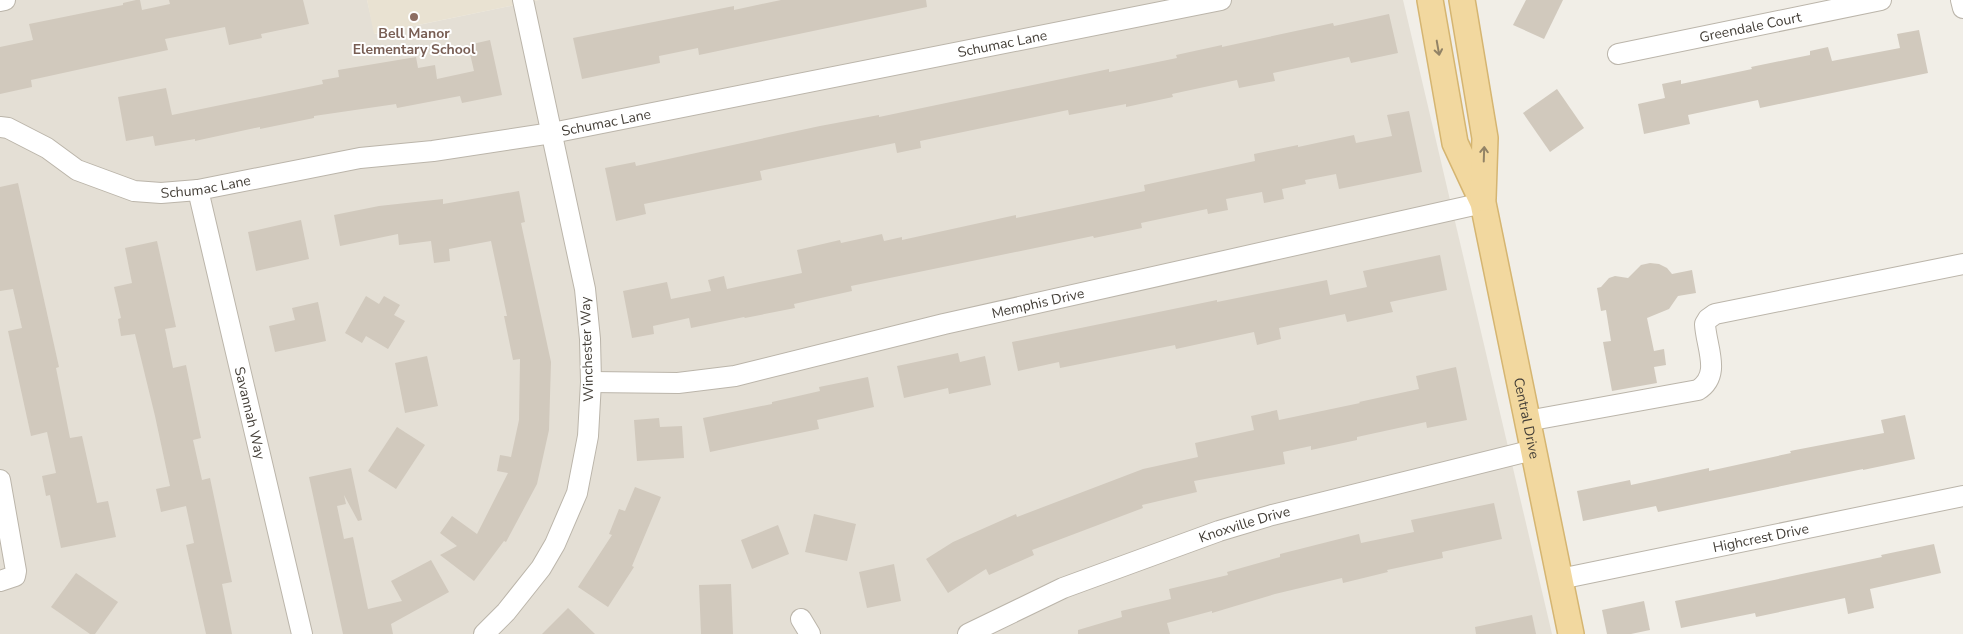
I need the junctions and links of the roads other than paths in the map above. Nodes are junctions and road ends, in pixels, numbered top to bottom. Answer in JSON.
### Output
{"nodes":[{"id":1,"x":5,"y":0,"type":"edge"},
{"id":2,"x":1221,"y":0,"type":"edge"},
{"id":3,"x":1430,"y":0,"type":"edge"},
{"id":4,"x":1462,"y":0,"type":"edge"},
{"id":5,"x":1882,"y":0,"type":"edge"},
{"id":6,"x":1961,"y":0,"type":"edge"},
{"id":7,"x":0,"y":1,"type":"edge"},
{"id":8,"x":524,"y":5,"type":"edge"},
{"id":9,"x":1963,"y":8,"type":"edge"},
{"id":10,"x":1618,"y":54,"type":"dead end"},
{"id":11,"x":0,"y":127,"type":"edge"},
{"id":12,"x":552,"y":133,"type":"junction"},
{"id":13,"x":198,"y":190,"type":"junction"},
{"id":14,"x":1482,"y":203,"type":"junction"},
{"id":15,"x":1963,"y":264,"type":"edge"},
{"id":16,"x":591,"y":382,"type":"junction"},
{"id":17,"x":1527,"y":421,"type":"junction"},
{"id":18,"x":1533,"y":450,"type":"junction"},
{"id":19,"x":2,"y":488,"type":"edge"},
{"id":20,"x":1963,"y":496,"type":"edge"},
{"id":21,"x":1560,"y":579,"type":"junction"},
{"id":22,"x":0,"y":581,"type":"edge"},
{"id":23,"x":302,"y":634,"type":"edge"},
{"id":24,"x":484,"y":634,"type":"edge"},
{"id":25,"x":968,"y":634,"type":"edge"},
{"id":26,"x":1571,"y":634,"type":"edge"}],
"edges":[{"from":1,"to":7,"type":"street"},
{"from":2,"to":12,"type":"street","name":"Schumac Lane"},
{"from":3,"to":14,"type":"main road","name":"Central Drive","one_way":true},
{"from":14,"to":4,"type":"main road","name":"Central Drive","one_way":true},
{"from":5,"to":10,"type":"street","name":"Greendale Court"},
{"from":6,"to":9,"type":"street"},
{"from":8,"to":12,"type":"street","name":"Winchester Way"},
{"from":11,"to":13,"type":"street","name":"Schumac Lane"},
{"from":12,"to":13,"type":"street","name":"Schumac Lane"},
{"from":12,"to":16,"type":"street","name":"Winchester Way"},
{"from":13,"to":23,"type":"street","name":"Savannah Way"},
{"from":14,"to":16,"type":"street","name":"Memphis Drive"},
{"from":14,"to":17,"type":"main road","name":"Central Drive"},
{"from":15,"to":17,"type":"street"},
{"from":16,"to":24,"type":"street","name":"Winchester Way"},
{"from":17,"to":18,"type":"main road","name":"Central Drive"},
{"from":18,"to":21,"type":"main road","name":"Central Drive"},
{"from":18,"to":25,"type":"street","name":"Knoxville Drive"},
{"from":19,"to":22,"type":"street"},
{"from":20,"to":21,"type":"street","name":"Highcrest Drive"},
{"from":21,"to":26,"type":"main road","name":"Central Drive"}]}
